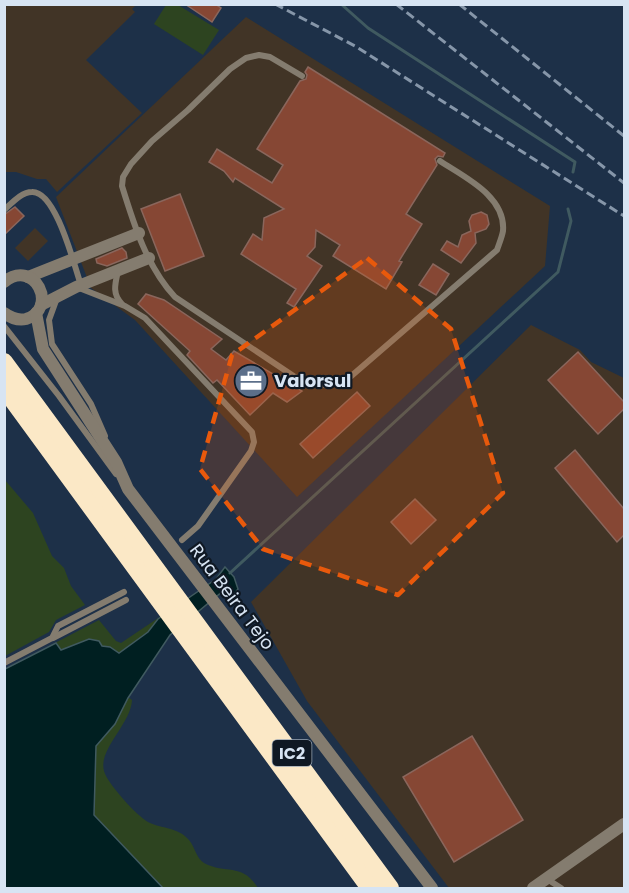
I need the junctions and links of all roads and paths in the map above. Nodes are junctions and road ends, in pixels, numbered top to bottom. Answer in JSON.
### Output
{"nodes":[{"id":1,"x":302,"y":76,"type":"dead end"},
{"id":2,"x":440,"y":161,"type":"dead end"},
{"id":3,"x":4,"y":210,"type":"edge"},
{"id":4,"x":139,"y":233,"type":"junction"},
{"id":5,"x":149,"y":258,"type":"junction"},
{"id":6,"x":72,"y":260,"type":"junction"},
{"id":7,"x":4,"y":268,"type":"edge"},
{"id":8,"x":118,"y":270,"type":"junction"},
{"id":9,"x":24,"y":276,"type":"junction"},
{"id":10,"x":4,"y":282,"type":"edge"},
{"id":11,"x":79,"y":286,"type":"junction"},
{"id":12,"x":57,"y":296,"type":"junction"},
{"id":13,"x":125,"y":306,"type":"junction"},
{"id":14,"x":39,"y":309,"type":"junction"},
{"id":15,"x":4,"y":313,"type":"edge"},
{"id":16,"x":4,"y":326,"type":"edge"},
{"id":17,"x":4,"y":362,"type":"edge"},
{"id":18,"x":4,"y":388,"type":"edge"},
{"id":19,"x":116,"y":462,"type":"junction"},
{"id":20,"x":128,"y":489,"type":"junction"},
{"id":21,"x":182,"y":540,"type":"dead end"},
{"id":22,"x":124,"y":592,"type":"dead end"},
{"id":23,"x":126,"y":600,"type":"dead end"},
{"id":24,"x":171,"y":601,"type":"junction"},
{"id":25,"x":192,"y":630,"type":"junction"},
{"id":26,"x":52,"y":638,"type":"junction"},
{"id":27,"x":4,"y":663,"type":"edge"},
{"id":28,"x":624,"y":824,"type":"edge"},
{"id":29,"x":547,"y":878,"type":"junction"},
{"id":30,"x":370,"y":888,"type":"edge"},
{"id":31,"x":390,"y":888,"type":"edge"},
{"id":32,"x":432,"y":888,"type":"edge"},
{"id":33,"x":533,"y":888,"type":"edge"},
{"id":34,"x":561,"y":888,"type":"edge"}],
"edges":[{"from":1,"to":4,"type":"lane"},
{"from":2,"to":5,"type":"lane"},
{"from":3,"to":6,"type":"lane"},
{"from":4,"to":5,"type":"lane"},
{"from":4,"to":6,"type":"street"},
{"from":5,"to":8,"type":"street"},
{"from":6,"to":9,"type":"street"},
{"from":6,"to":11,"type":"lane"},
{"from":7,"to":9,"type":"street"},
{"from":8,"to":11,"type":"street"},
{"from":8,"to":13,"type":"lane"},
{"from":9,"to":10,"type":"street"},
{"from":9,"to":14,"type":"street"},
{"from":11,"to":12,"type":"street"},
{"from":11,"to":13,"type":"lane"},
{"from":12,"to":14,"type":"street"},
{"from":12,"to":19,"type":"lane"},
{"from":13,"to":21,"type":"lane"},
{"from":14,"to":15,"type":"street"},
{"from":14,"to":19,"type":"street"},
{"from":16,"to":20,"type":"lane","name":"Rua Beira Tejo"},
{"from":17,"to":24,"type":"highway","number":"IC2"},
{"from":18,"to":24,"type":"highway","number":"IC2"},
{"from":19,"to":20,"type":"street"},
{"from":20,"to":32,"type":"street","name":"Rua Beira Tejo"},
{"from":22,"to":26,"type":"lane"},
{"from":23,"to":26,"type":"lane"},
{"from":24,"to":25,"type":"highway","number":"IC2"},
{"from":25,"to":30,"type":"highway","number":"IC2"},
{"from":25,"to":31,"type":"highway","number":"IC2"},
{"from":26,"to":27,"type":"lane"},
{"from":28,"to":29,"type":"street"},
{"from":29,"to":33,"type":"street"},
{"from":29,"to":34,"type":"lane"}]}
